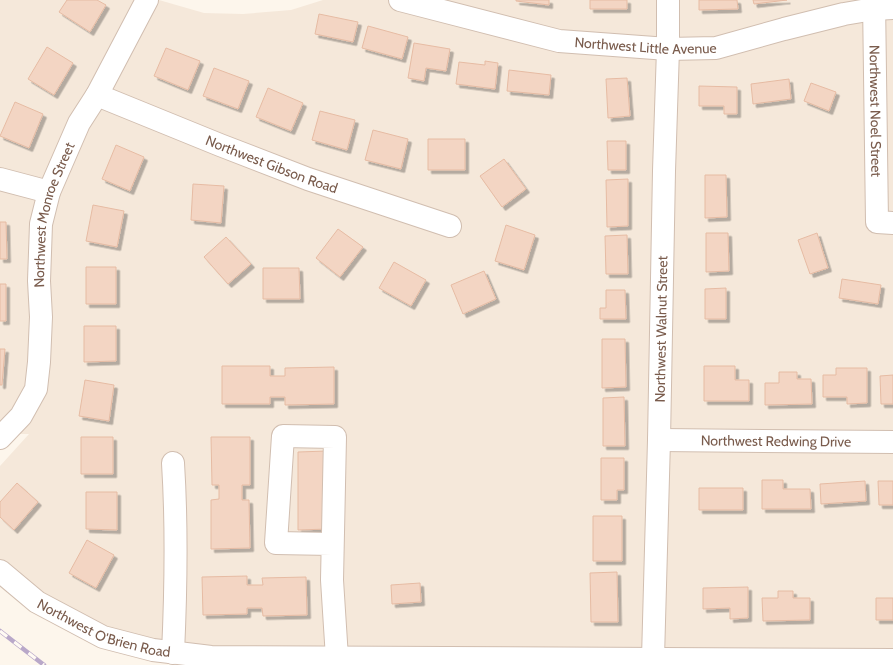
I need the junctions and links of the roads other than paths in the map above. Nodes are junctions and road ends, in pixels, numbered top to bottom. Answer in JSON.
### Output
{"nodes":[{"id":1,"x":147,"y":0,"type":"edge"},
{"id":2,"x":400,"y":0,"type":"edge"},
{"id":3,"x":668,"y":0,"type":"edge"},
{"id":4,"x":880,"y":6,"type":"edge"},
{"id":5,"x":668,"y":49,"type":"junction"},
{"id":6,"x":97,"y":95,"type":"junction"},
{"id":7,"x":0,"y":179,"type":"edge"},
{"id":8,"x":49,"y":192,"type":"junction"},
{"id":9,"x":885,"y":222,"type":"edge"},
{"id":10,"x":450,"y":226,"type":"dead end"},
{"id":11,"x":0,"y":438,"type":"edge"},
{"id":12,"x":659,"y":440,"type":"junction"},
{"id":13,"x":893,"y":442,"type":"edge"},
{"id":14,"x":173,"y":463,"type":"dead end"},
{"id":15,"x":332,"y":544,"type":"junction"},
{"id":16,"x":0,"y":570,"type":"edge"},
{"id":17,"x":173,"y":653,"type":"junction"},
{"id":18,"x":337,"y":658,"type":"junction"},
{"id":19,"x":653,"y":658,"type":"junction"},
{"id":20,"x":893,"y":660,"type":"edge"}],
"edges":[{"from":1,"to":6,"type":"street","name":"Northwest Monroe Street"},
{"from":2,"to":5,"type":"street","name":"Northwest Little Avenue"},
{"from":3,"to":5,"type":"street","name":"Northwest Walnut Street"},
{"from":4,"to":5,"type":"street","name":"Northwest Little Avenue"},
{"from":4,"to":9,"type":"street","name":"Northwest Noel Street"},
{"from":5,"to":12,"type":"street","name":"Northwest Walnut Street"},
{"from":6,"to":8,"type":"street","name":"Northwest Monroe Street"},
{"from":6,"to":10,"type":"street","name":"Northwest Gibson Road"},
{"from":7,"to":8,"type":"street"},
{"from":8,"to":11,"type":"street","name":"Northwest Monroe Street"},
{"from":12,"to":13,"type":"street","name":"Northwest Redwing Drive"},
{"from":12,"to":19,"type":"street","name":"Northwest Walnut Street"},
{"from":14,"to":17,"type":"street"},
{"from":15,"to":15,"type":"street"},
{"from":15,"to":18,"type":"street"},
{"from":16,"to":17,"type":"street","name":"Northwest O'Brien Road"},
{"from":17,"to":18,"type":"street","name":"Northwest O'Brien Road"},
{"from":18,"to":19,"type":"street","name":"Northwest O'Brien Road"},
{"from":19,"to":20,"type":"street","name":"Northwest O'Brien Road"}]}
